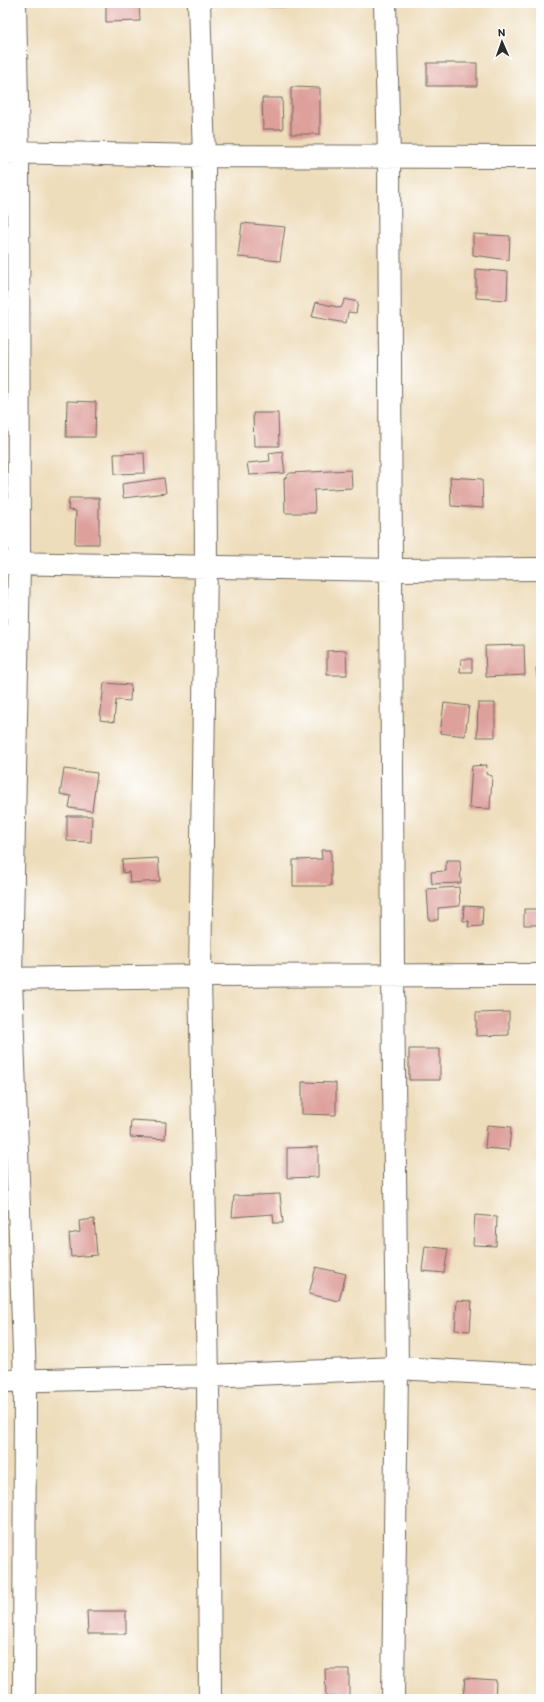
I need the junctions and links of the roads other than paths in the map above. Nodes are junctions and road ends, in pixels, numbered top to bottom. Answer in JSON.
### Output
{"nodes":[{"id":1,"x":15,"y":3,"type":"edge"},
{"id":2,"x":200,"y":3,"type":"edge"},
{"id":3,"x":384,"y":3,"type":"edge"},
{"id":4,"x":10,"y":152,"type":"edge"},
{"id":5,"x":204,"y":156,"type":"junction"},
{"id":6,"x":389,"y":156,"type":"junction"},
{"id":7,"x":541,"y":157,"type":"edge"},
{"id":8,"x":11,"y":563,"type":"edge"},
{"id":9,"x":206,"y":567,"type":"junction"},
{"id":10,"x":541,"y":569,"type":"edge"},
{"id":11,"x":392,"y":570,"type":"junction"},
{"id":12,"x":541,"y":975,"type":"edge"},
{"id":13,"x":200,"y":976,"type":"junction"},
{"id":14,"x":393,"y":976,"type":"junction"},
{"id":15,"x":7,"y":979,"type":"edge"},
{"id":16,"x":396,"y":1368,"type":"junction"},
{"id":17,"x":208,"y":1376,"type":"junction"},
{"id":18,"x":541,"y":1376,"type":"edge"},
{"id":19,"x":25,"y":1380,"type":"junction"},
{"id":20,"x":3,"y":1381,"type":"edge"},
{"id":21,"x":24,"y":1699,"type":"edge"},
{"id":22,"x":210,"y":1699,"type":"edge"},
{"id":23,"x":393,"y":1699,"type":"edge"}],
"edges":[{"from":1,"to":4,"type":"street"},
{"from":2,"to":5,"type":"street"},
{"from":3,"to":6,"type":"street"},
{"from":4,"to":5,"type":"street"},
{"from":4,"to":8,"type":"street"},
{"from":5,"to":6,"type":"street"},
{"from":5,"to":9,"type":"street"},
{"from":6,"to":7,"type":"street"},
{"from":6,"to":11,"type":"street"},
{"from":8,"to":9,"type":"street"},
{"from":8,"to":15,"type":"street"},
{"from":9,"to":11,"type":"street"},
{"from":9,"to":13,"type":"street"},
{"from":10,"to":11,"type":"street"},
{"from":11,"to":14,"type":"street"},
{"from":12,"to":14,"type":"street"},
{"from":13,"to":14,"type":"street"},
{"from":13,"to":15,"type":"street"},
{"from":13,"to":17,"type":"street"},
{"from":14,"to":16,"type":"street"},
{"from":15,"to":19,"type":"street"},
{"from":16,"to":17,"type":"street"},
{"from":16,"to":18,"type":"street"},
{"from":16,"to":23,"type":"street"},
{"from":17,"to":19,"type":"street"},
{"from":17,"to":22,"type":"street"},
{"from":19,"to":20,"type":"street"},
{"from":19,"to":21,"type":"street"}]}
